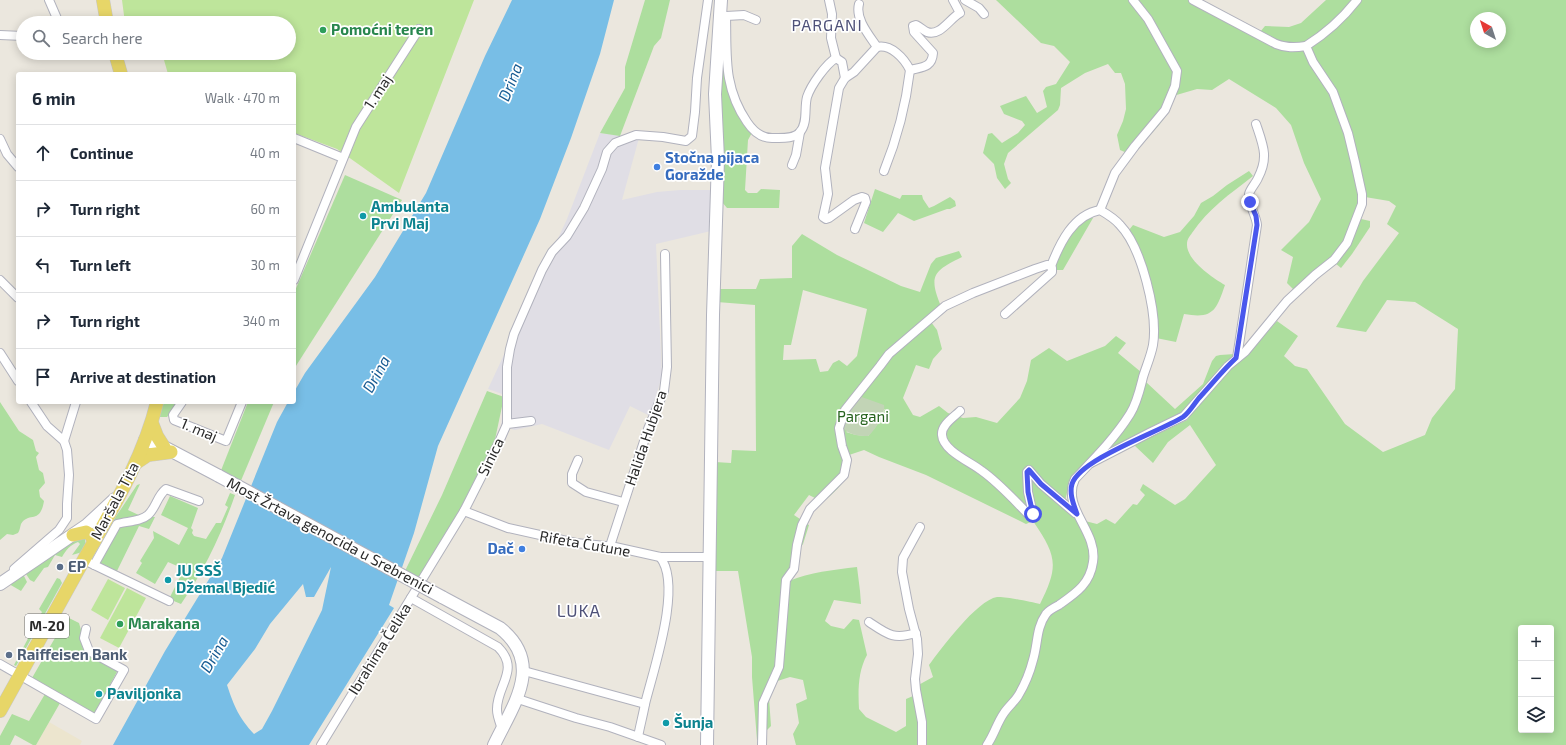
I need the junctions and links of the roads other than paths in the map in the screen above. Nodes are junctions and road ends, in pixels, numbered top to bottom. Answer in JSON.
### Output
{"nodes":[{"id":1,"x":49,"y":0,"type":"edge"},
{"id":2,"x":103,"y":0,"type":"edge"},
{"id":3,"x":708,"y":0,"type":"edge"},
{"id":4,"x":721,"y":0,"type":"edge"},
{"id":5,"x":830,"y":0,"type":"edge"},
{"id":6,"x":953,"y":0,"type":"edge"},
{"id":7,"x":965,"y":0,"type":"edge"},
{"id":8,"x":1133,"y":0,"type":"edge"},
{"id":9,"x":1193,"y":0,"type":"edge"},
{"id":10,"x":1357,"y":0,"type":"edge"},
{"id":11,"x":859,"y":4,"type":"dead end"},
{"id":12,"x":960,"y":14,"type":"junction"},
{"id":13,"x":723,"y":15,"type":"junction"},
{"id":14,"x":56,"y":16,"type":"edge"},
{"id":15,"x":106,"y":16,"type":"edge"},
{"id":16,"x":756,"y":20,"type":"dead end"},
{"id":17,"x":419,"y":29,"type":"dead end"},
{"id":18,"x":0,"y":35,"type":"edge"},
{"id":19,"x":16,"y":36,"type":"edge"},
{"id":20,"x":1306,"y":46,"type":"junction"},
{"id":21,"x":877,"y":47,"type":"junction"},
{"id":22,"x":836,"y":58,"type":"junction"},
{"id":23,"x":117,"y":60,"type":"edge"},
{"id":24,"x":910,"y":70,"type":"junction"},
{"id":25,"x":120,"y":72,"type":"edge"},
{"id":26,"x":845,"y":78,"type":"junction"},
{"id":27,"x":1256,"y":124,"type":"dead end"},
{"id":28,"x":800,"y":132,"type":"junction"},
{"id":29,"x":0,"y":139,"type":"edge"},
{"id":30,"x":296,"y":139,"type":"edge"},
{"id":31,"x":343,"y":158,"type":"junction"},
{"id":32,"x":16,"y":165,"type":"edge"},
{"id":33,"x":792,"y":165,"type":"dead end"},
{"id":34,"x":884,"y":171,"type":"dead end"},
{"id":35,"x":1100,"y":210,"type":"junction"},
{"id":36,"x":855,"y":229,"type":"dead end"},
{"id":37,"x":665,"y":254,"type":"dead end"},
{"id":38,"x":1051,"y":266,"type":"junction"},
{"id":39,"x":296,"y":275,"type":"edge"},
{"id":40,"x":0,"y":280,"type":"edge"},
{"id":41,"x":16,"y":296,"type":"edge"},
{"id":42,"x":1005,"y":314,"type":"dead end"},
{"id":43,"x":0,"y":354,"type":"edge"},
{"id":44,"x":1236,"y":358,"type":"junction"},
{"id":45,"x":16,"y":378,"type":"edge"},
{"id":46,"x":32,"y":404,"type":"edge"},
{"id":47,"x":75,"y":404,"type":"edge"},
{"id":48,"x":157,"y":404,"type":"edge"},
{"id":49,"x":181,"y":404,"type":"edge"},
{"id":50,"x":241,"y":404,"type":"edge"},
{"id":51,"x":960,"y":411,"type":"dead end"},
{"id":52,"x":531,"y":421,"type":"dead end"},
{"id":53,"x":152,"y":423,"type":"junction"},
{"id":54,"x":507,"y":424,"type":"junction"},
{"id":55,"x":145,"y":440,"type":"junction"},
{"id":56,"x":64,"y":441,"type":"junction"},
{"id":57,"x":167,"y":449,"type":"junction"},
{"id":58,"x":578,"y":460,"type":"dead end"},
{"id":59,"x":136,"y":463,"type":"junction"},
{"id":60,"x":1088,"y":464,"type":"junction"},
{"id":61,"x":118,"y":496,"type":"junction"},
{"id":62,"x":199,"y":501,"type":"dead end"},
{"id":63,"x":623,"y":502,"type":"junction"},
{"id":64,"x":464,"y":511,"type":"junction"},
{"id":65,"x":1077,"y":514,"type":"junction"},
{"id":66,"x":920,"y":527,"type":"dead end"},
{"id":67,"x":73,"y":535,"type":"junction"},
{"id":68,"x":94,"y":542,"type":"junction"},
{"id":69,"x":610,"y":546,"type":"junction"},
{"id":70,"x":709,"y":557,"type":"junction"},
{"id":71,"x":660,"y":558,"type":"junction"},
{"id":72,"x":89,"y":563,"type":"junction"},
{"id":73,"x":423,"y":580,"type":"junction"},
{"id":74,"x":4,"y":581,"type":"edge"},
{"id":75,"x":411,"y":598,"type":"junction"},
{"id":76,"x":169,"y":602,"type":"dead end"},
{"id":77,"x":430,"y":608,"type":"junction"},
{"id":78,"x":869,"y":622,"type":"dead end"},
{"id":79,"x":86,"y":629,"type":"dead end"},
{"id":80,"x":916,"y":633,"type":"junction"},
{"id":81,"x":0,"y":664,"type":"edge"},
{"id":82,"x":524,"y":672,"type":"junction"},
{"id":83,"x":20,"y":676,"type":"junction"},
{"id":84,"x":518,"y":699,"type":"junction"},
{"id":85,"x":645,"y":704,"type":"junction"},
{"id":86,"x":0,"y":711,"type":"edge"},
{"id":87,"x":502,"y":728,"type":"junction"},
{"id":88,"x":638,"y":737,"type":"junction"},
{"id":89,"x":321,"y":745,"type":"edge"},
{"id":90,"x":494,"y":745,"type":"edge"},
{"id":91,"x":660,"y":745,"type":"edge"},
{"id":92,"x":708,"y":745,"type":"edge"},
{"id":93,"x":762,"y":745,"type":"edge"},
{"id":94,"x":922,"y":745,"type":"edge"},
{"id":95,"x":987,"y":745,"type":"edge"}],
"edges":[{"from":1,"to":14,"type":"street"},
{"from":2,"to":15,"type":"main road"},
{"from":3,"to":54,"type":"street"},
{"from":4,"to":13,"type":"street"},
{"from":5,"to":22,"type":"street"},
{"from":6,"to":12,"type":"street"},
{"from":7,"to":12,"type":"street"},
{"from":8,"to":35,"type":"street"},
{"from":9,"to":20,"type":"street"},
{"from":10,"to":20,"type":"street"},
{"from":11,"to":21,"type":"street"},
{"from":12,"to":24,"type":"street"},
{"from":13,"to":16,"type":"street"},
{"from":13,"to":28,"type":"street"},
{"from":13,"to":70,"type":"street"},
{"from":17,"to":31,"type":"street","name":"1. maj"},
{"from":18,"to":19,"type":"street"},
{"from":20,"to":44,"type":"street"},
{"from":21,"to":24,"type":"street"},
{"from":21,"to":26,"type":"street"},
{"from":22,"to":26,"type":"street"},
{"from":22,"to":28,"type":"street"},
{"from":23,"to":25,"type":"main road"},
{"from":24,"to":34,"type":"street"},
{"from":26,"to":36,"type":"street"},
{"from":27,"to":44,"type":"street"},
{"from":28,"to":33,"type":"street"},
{"from":29,"to":32,"type":"street"},
{"from":30,"to":31,"type":"street"},
{"from":31,"to":39,"type":"street","name":"1. maj"},
{"from":35,"to":38,"type":"street"},
{"from":35,"to":60,"type":"street"},
{"from":37,"to":63,"type":"street","name":"Halida Hubjera"},
{"from":38,"to":42,"type":"street"},
{"from":38,"to":93,"type":"street"},
{"from":40,"to":41,"type":"street"},
{"from":43,"to":45,"type":"street"},
{"from":44,"to":60,"type":"street"},
{"from":46,"to":56,"type":"street"},
{"from":47,"to":56,"type":"street"},
{"from":48,"to":53,"type":"main road","number":"M-20"},
{"from":49,"to":50,"type":"street","name":"1. maj"},
{"from":51,"to":65,"type":"street"},
{"from":52,"to":54,"type":"street","name":"Sinica"},
{"from":53,"to":55,"type":"main road","number":"M-20"},
{"from":53,"to":57,"type":"main road"},
{"from":54,"to":64,"type":"street","name":"Sinica"},
{"from":55,"to":57,"type":"street","name":"Most Žrtava genocida u Srebrenici"},
{"from":55,"to":59,"type":"main road","name":"Maršala Tita","number":"M-20"},
{"from":56,"to":74,"type":"street"},
{"from":57,"to":59,"type":"main road"},
{"from":57,"to":82,"type":"street","name":"Most Žrtava genocida u Srebrenici","bridge":true},
{"from":58,"to":63,"type":"street"},
{"from":59,"to":61,"type":"main road","name":"Maršala Tita","number":"M-20"},
{"from":60,"to":65,"type":"street"},
{"from":61,"to":67,"type":"street"},
{"from":61,"to":68,"type":"main road","name":"Maršala Tita","number":"M-20"},
{"from":62,"to":72,"type":"street","name":"Maršala Tita"},
{"from":63,"to":69,"type":"street","name":"Halida Hubjera"},
{"from":64,"to":69,"type":"street","name":"Rifeta Čutune"},
{"from":64,"to":73,"type":"street","name":"Ibrahima Čelika"},
{"from":65,"to":95,"type":"street"},
{"from":66,"to":80,"type":"street"},
{"from":67,"to":68,"type":"main road"},
{"from":67,"to":74,"type":"street"},
{"from":68,"to":72,"type":"main road","name":"Maršala Tita","number":"M-20"},
{"from":69,"to":71,"type":"street","name":"Rifeta Čutune"},
{"from":70,"to":71,"type":"street","name":"Rifeta Čutune"},
{"from":70,"to":92,"type":"street"},
{"from":71,"to":85,"type":"street"},
{"from":72,"to":76,"type":"street"},
{"from":72,"to":83,"type":"main road","name":"Maršala Tita","number":"M-20"},
{"from":73,"to":75,"type":"street","name":"Ibrahima Čelika"},
{"from":73,"to":77,"type":"street"},
{"from":75,"to":77,"type":"street"},
{"from":75,"to":89,"type":"street","name":"Ibrahima Čelika"},
{"from":77,"to":87,"type":"street"},
{"from":78,"to":80,"type":"street"},
{"from":79,"to":83,"type":"street"},
{"from":80,"to":94,"type":"street"},
{"from":81,"to":83,"type":"street"},
{"from":82,"to":84,"type":"street"},
{"from":82,"to":85,"type":"street"},
{"from":83,"to":86,"type":"main road","name":"Maršala Tita","number":"M-20"},
{"from":84,"to":87,"type":"street"},
{"from":84,"to":88,"type":"street"},
{"from":85,"to":88,"type":"street"},
{"from":87,"to":90,"type":"street"},
{"from":88,"to":91,"type":"street"}]}
